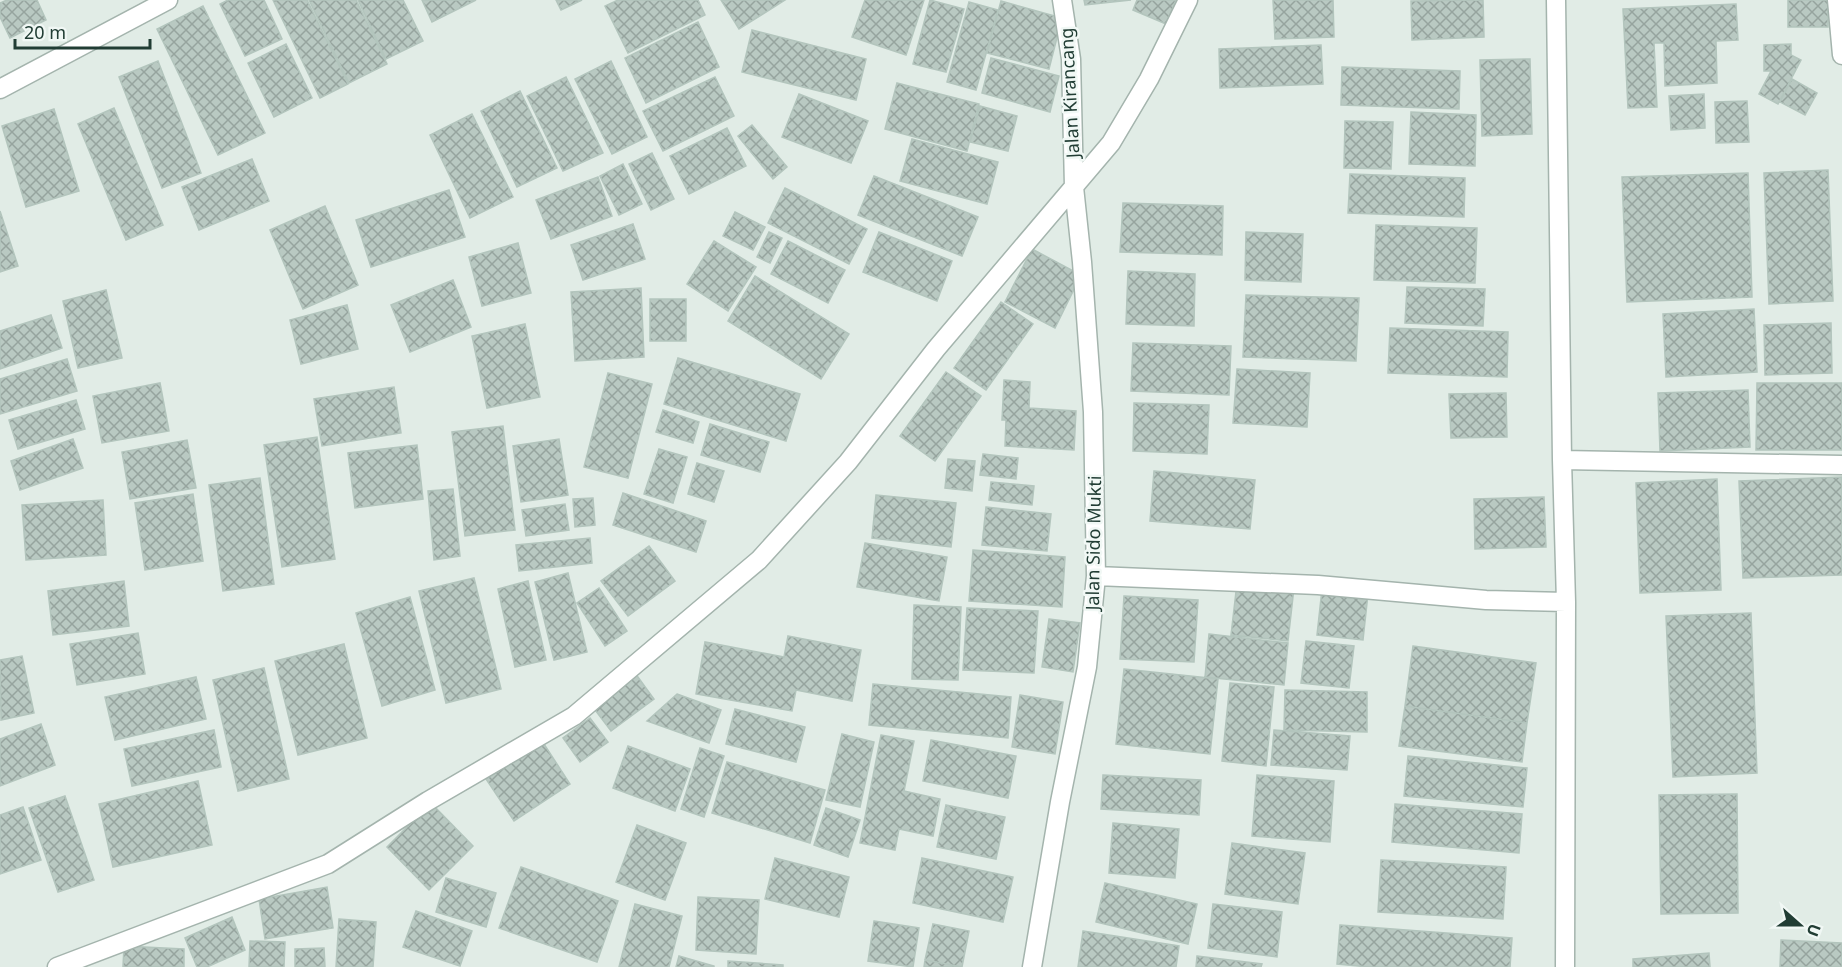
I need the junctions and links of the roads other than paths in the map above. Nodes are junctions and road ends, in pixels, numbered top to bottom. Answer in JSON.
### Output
{"nodes":[{"id":1,"x":168,"y":0,"type":"edge"},
{"id":2,"x":1062,"y":0,"type":"edge"},
{"id":3,"x":1188,"y":0,"type":"edge"},
{"id":4,"x":1556,"y":0,"type":"edge"},
{"id":5,"x":1838,"y":0,"type":"edge"},
{"id":6,"x":1842,"y":55,"type":"edge"},
{"id":7,"x":0,"y":89,"type":"edge"},
{"id":8,"x":1074,"y":187,"type":"junction"},
{"id":9,"x":1562,"y":460,"type":"junction"},
{"id":10,"x":1842,"y":465,"type":"edge"},
{"id":11,"x":1096,"y":576,"type":"junction"},
{"id":12,"x":1566,"y":602,"type":"junction"},
{"id":13,"x":80,"y":964,"type":"edge"},
{"id":14,"x":57,"y":967,"type":"edge"},
{"id":15,"x":1032,"y":967,"type":"edge"},
{"id":16,"x":1565,"y":967,"type":"edge"}],
"edges":[{"from":1,"to":7,"type":"street"},
{"from":2,"to":8,"type":"street","name":"Jalan Kirancang"},
{"from":3,"to":8,"type":"street"},
{"from":4,"to":9,"type":"street"},
{"from":5,"to":6,"type":"street"},
{"from":8,"to":11,"type":"street","name":"Jalan Sido Mukti"},
{"from":8,"to":13,"type":"street"},
{"from":9,"to":10,"type":"street"},
{"from":9,"to":12,"type":"street"},
{"from":11,"to":12,"type":"street"},
{"from":11,"to":15,"type":"street","name":"Jalan Sido Mukti"},
{"from":12,"to":16,"type":"street"},
{"from":13,"to":14,"type":"street"}]}
